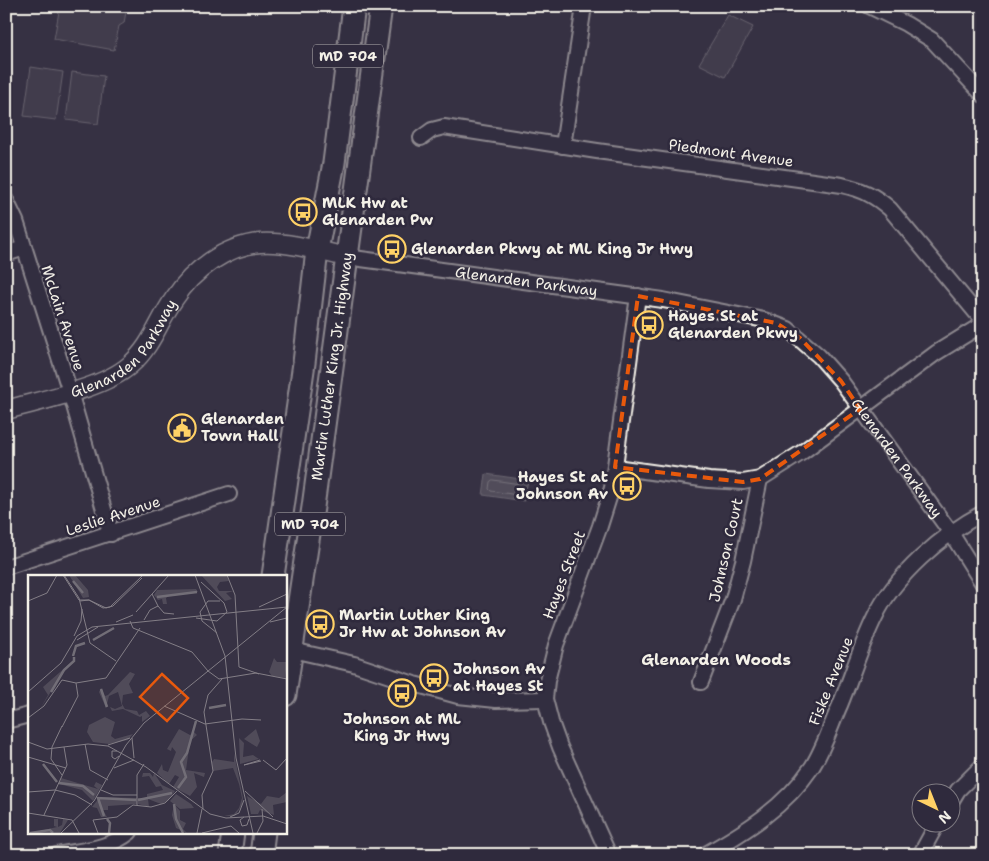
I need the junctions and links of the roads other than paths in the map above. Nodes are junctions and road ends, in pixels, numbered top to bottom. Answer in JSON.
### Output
{"nodes":[{"id":1,"x":354,"y":6,"type":"edge"},
{"id":2,"x":381,"y":6,"type":"edge"},
{"id":3,"x":584,"y":6,"type":"edge"},
{"id":4,"x":869,"y":6,"type":"edge"},
{"id":5,"x":983,"y":95,"type":"edge"},
{"id":6,"x":421,"y":138,"type":"dead end"},
{"id":7,"x":563,"y":146,"type":"junction"},
{"id":8,"x":6,"y":200,"type":"edge"},
{"id":9,"x":24,"y":248,"type":"junction"},
{"id":10,"x":317,"y":250,"type":"junction"},
{"id":11,"x":6,"y":254,"type":"edge"},
{"id":12,"x":346,"y":258,"type":"junction"},
{"id":13,"x":638,"y":296,"type":"junction"},
{"id":14,"x":983,"y":322,"type":"edge"},
{"id":15,"x":70,"y":392,"type":"junction"},
{"id":16,"x":860,"y":409,"type":"junction"},
{"id":17,"x":6,"y":410,"type":"edge"},
{"id":18,"x":615,"y":467,"type":"junction"},
{"id":19,"x":760,"y":479,"type":"junction"},
{"id":20,"x":229,"y":494,"type":"dead end"},
{"id":21,"x":983,"y":513,"type":"edge"},
{"id":22,"x":951,"y":532,"type":"junction"},
{"id":23,"x":111,"y":534,"type":"junction"},
{"id":24,"x":6,"y":567,"type":"edge"},
{"id":25,"x":273,"y":575,"type":"edge"},
{"id":26,"x":983,"y":584,"type":"edge"},
{"id":27,"x":288,"y":651,"type":"edge"},
{"id":28,"x":286,"y":680,"type":"edge"},
{"id":29,"x":700,"y":682,"type":"dead end"},
{"id":30,"x":545,"y":699,"type":"junction"},
{"id":31,"x":28,"y":715,"type":"edge"},
{"id":32,"x":6,"y":722,"type":"edge"},
{"id":33,"x":983,"y":764,"type":"edge"},
{"id":34,"x":962,"y":786,"type":"edge"},
{"id":35,"x":127,"y":834,"type":"edge"},
{"id":36,"x":233,"y":834,"type":"edge"},
{"id":37,"x":264,"y":834,"type":"edge"},
{"id":38,"x":932,"y":834,"type":"edge"},
{"id":39,"x":56,"y":855,"type":"edge"},
{"id":40,"x":230,"y":855,"type":"edge"},
{"id":41,"x":261,"y":855,"type":"edge"},
{"id":42,"x":609,"y":855,"type":"edge"},
{"id":43,"x":704,"y":855,"type":"edge"},
{"id":44,"x":920,"y":855,"type":"edge"}],
"edges":[{"from":1,"to":10,"type":"main road","name":"Martin Luther King Jr. Highway","number":"MD 704"},
{"from":2,"to":12,"type":"main road","name":"Martin Luther King Jr. Highway","number":"MD 704"},
{"from":3,"to":7,"type":"street"},
{"from":4,"to":5,"type":"street"},
{"from":6,"to":7,"type":"street","name":"Piedmont Avenue"},
{"from":7,"to":14,"type":"street","name":"Piedmont Avenue"},
{"from":8,"to":9,"type":"street","name":"McLain Avenue"},
{"from":9,"to":11,"type":"street"},
{"from":9,"to":15,"type":"street","name":"McLain Avenue"},
{"from":10,"to":12,"type":"street","name":"Glenarden Parkway"},
{"from":10,"to":15,"type":"street","name":"Glenarden Parkway"},
{"from":10,"to":25,"type":"main road","name":"Martin Luther King Jr. Highway","number":"MD 704"},
{"from":12,"to":13,"type":"street","name":"Glenarden Parkway"},
{"from":12,"to":27,"type":"main road","name":"Martin Luther King Jr. Highway","number":"MD 704"},
{"from":13,"to":16,"type":"street","name":"Glenarden Parkway"},
{"from":13,"to":18,"type":"street","name":"Hayes Street"},
{"from":14,"to":16,"type":"street"},
{"from":15,"to":17,"type":"street","name":"Glenarden Parkway"},
{"from":15,"to":23,"type":"street","name":"McLain Avenue"},
{"from":16,"to":19,"type":"street"},
{"from":16,"to":22,"type":"street","name":"Glenarden Parkway"},
{"from":18,"to":19,"type":"street"},
{"from":18,"to":30,"type":"street","name":"Hayes Street"},
{"from":19,"to":29,"type":"street","name":"Johnson Court"},
{"from":20,"to":23,"type":"street","name":"Leslie Avenue"},
{"from":21,"to":22,"type":"street","name":"Fiske Avenue"},
{"from":22,"to":26,"type":"street","name":"Glenarden Parkway"},
{"from":22,"to":43,"type":"street","name":"Fiske Avenue"},
{"from":23,"to":24,"type":"street","name":"Leslie Avenue"},
{"from":27,"to":28,"type":"main road","name":"Martin Luther King Jr. Highway","number":"MD 704"},
{"from":27,"to":30,"type":"street"},
{"from":30,"to":42,"type":"street","name":"Hayes Street"},
{"from":31,"to":32,"type":"street"},
{"from":33,"to":34,"type":"street"},
{"from":35,"to":39,"type":"street"},
{"from":36,"to":40,"type":"main road"},
{"from":37,"to":41,"type":"main road"},
{"from":38,"to":44,"type":"street"}]}
